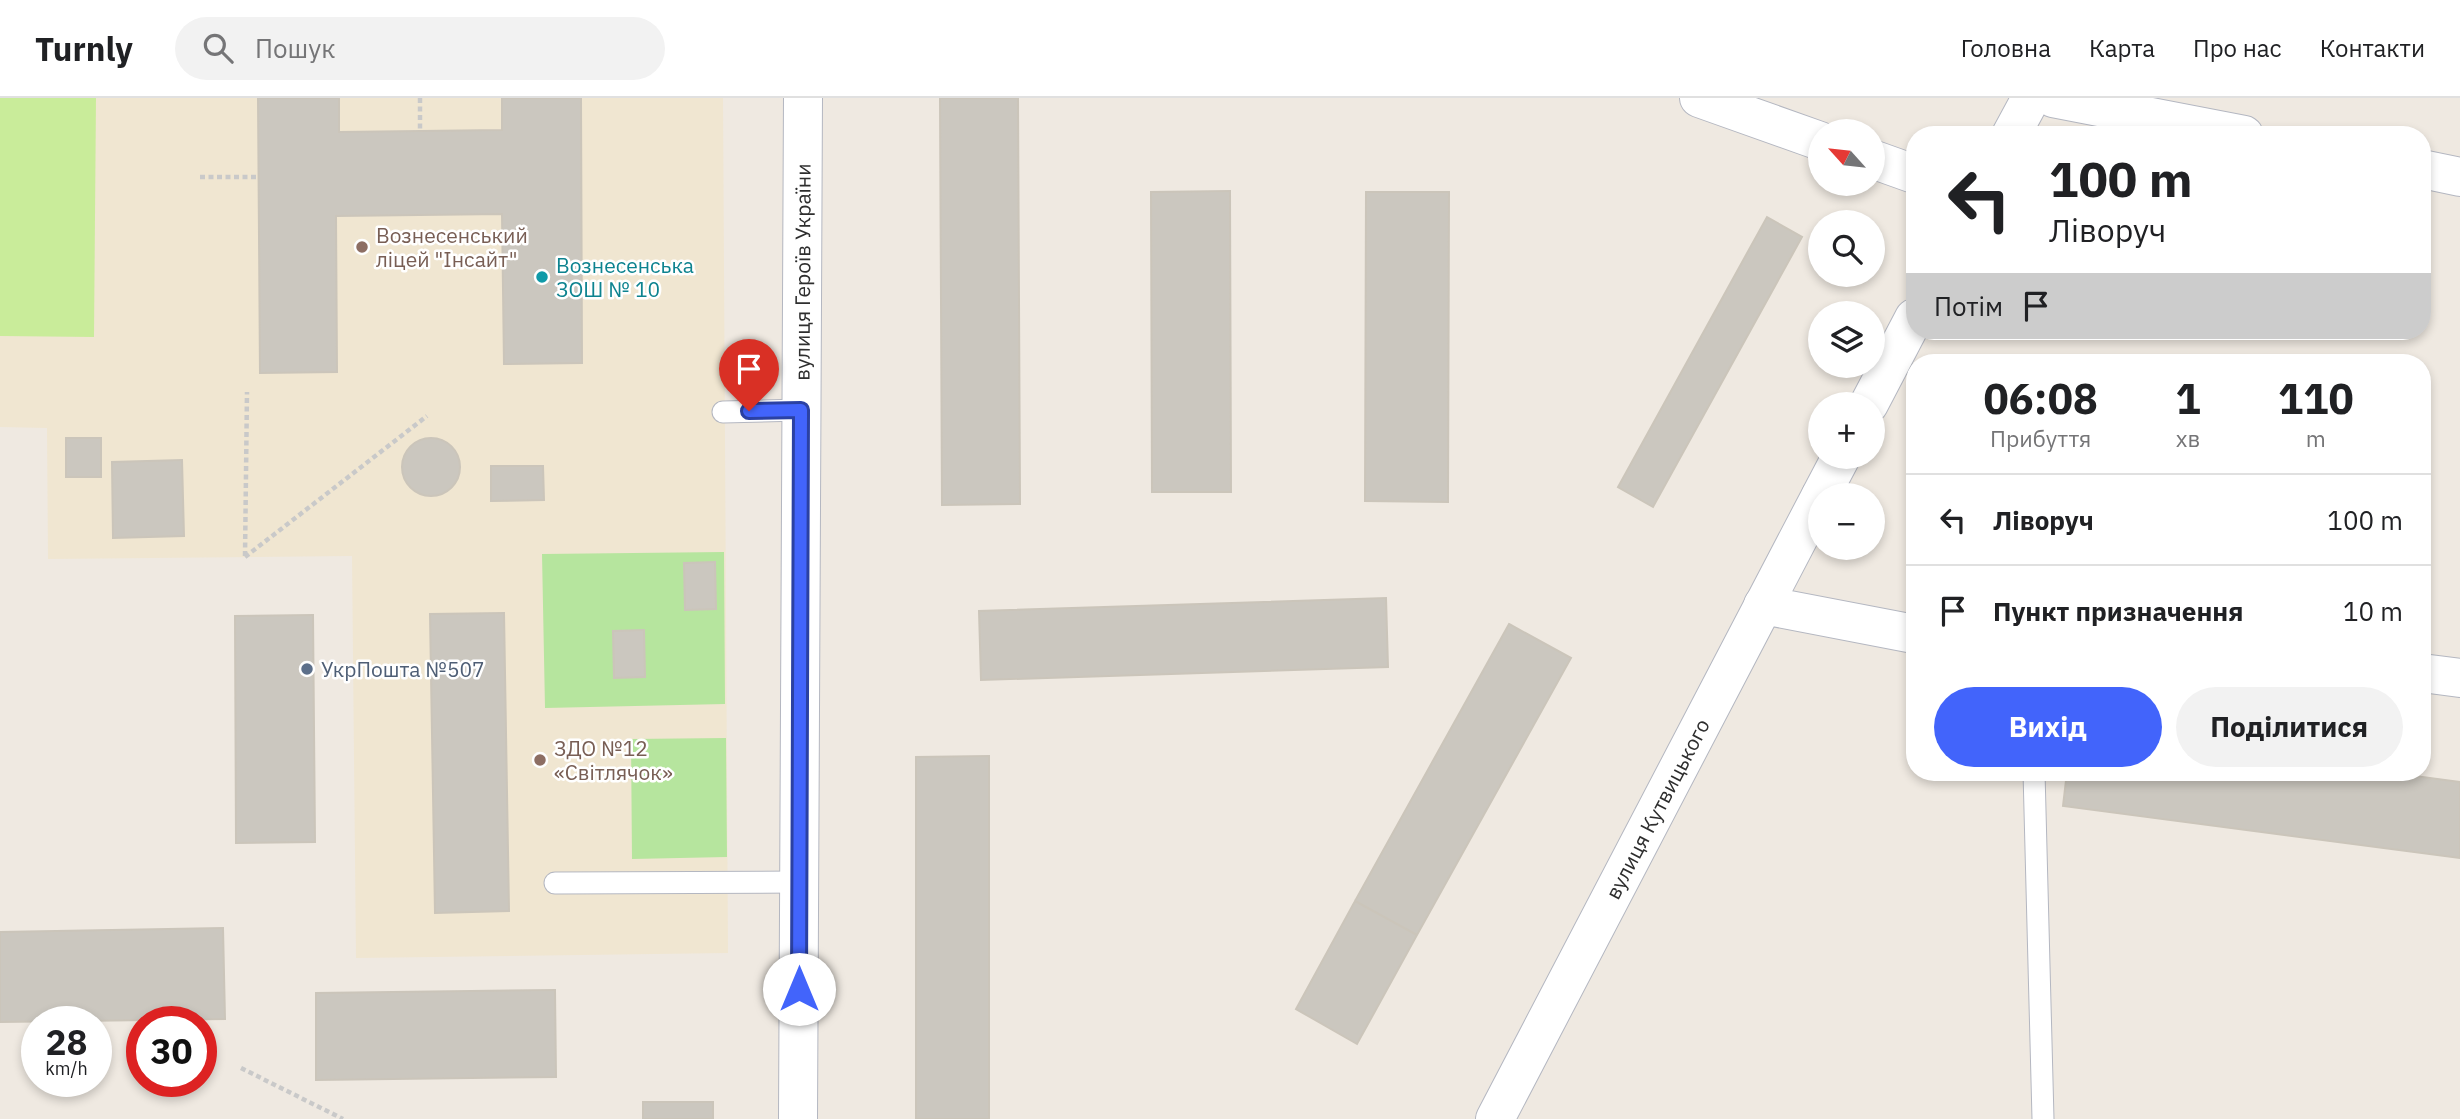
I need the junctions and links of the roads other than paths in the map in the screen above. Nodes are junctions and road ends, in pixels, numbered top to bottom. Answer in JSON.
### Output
{"nodes":[{"id":1,"x":803,"y":98,"type":"edge"},
{"id":2,"x":1699,"y":98,"type":"edge"},
{"id":3,"x":2031,"y":98,"type":"edge"},
{"id":4,"x":2053,"y":98,"type":"edge"},
{"id":5,"x":2016,"y":126,"type":"edge"},
{"id":6,"x":2198,"y":126,"type":"edge"},
{"id":7,"x":1808,"y":137,"type":"edge"},
{"id":8,"x":1885,"y":164,"type":"edge"},
{"id":9,"x":1906,"y":171,"type":"edge"},
{"id":10,"x":2431,"y":171,"type":"edge"},
{"id":11,"x":2460,"y":177,"type":"edge"},
{"id":12,"x":1906,"y":333,"type":"edge"},
{"id":13,"x":1875,"y":392,"type":"edge"},
{"id":14,"x":801,"y":410,"type":"junction"},
{"id":15,"x":723,"y":412,"type":"dead end"},
{"id":16,"x":1808,"y":520,"type":"edge"},
{"id":17,"x":1763,"y":605,"type":"junction"},
{"id":18,"x":1906,"y":632,"type":"edge"},
{"id":19,"x":2431,"y":674,"type":"edge"},
{"id":20,"x":2460,"y":678,"type":"edge"},
{"id":21,"x":2034,"y":781,"type":"edge"},
{"id":22,"x":555,"y":883,"type":"dead end"},
{"id":23,"x":799,"y":883,"type":"junction"},
{"id":24,"x":798,"y":1119,"type":"edge"},
{"id":25,"x":1495,"y":1119,"type":"edge"},
{"id":26,"x":2043,"y":1119,"type":"edge"}],
"edges":[{"from":1,"to":14,"type":"street","name":"вулиця Героїв України"},
{"from":2,"to":7,"type":"street"},
{"from":3,"to":5,"type":"street"},
{"from":4,"to":6,"type":"street"},
{"from":8,"to":9,"type":"street"},
{"from":10,"to":11,"type":"street"},
{"from":12,"to":13,"type":"street"},
{"from":14,"to":15,"type":"lane"},
{"from":14,"to":23,"type":"street","name":"вулиця Героїв України"},
{"from":16,"to":17,"type":"street","name":"вулиця Кутвицького"},
{"from":17,"to":18,"type":"street"},
{"from":17,"to":25,"type":"street","name":"вулиця Кутвицького"},
{"from":19,"to":20,"type":"street"},
{"from":21,"to":26,"type":"lane"},
{"from":22,"to":23,"type":"lane"},
{"from":23,"to":24,"type":"street","name":"вулиця Героїв України"}]}
